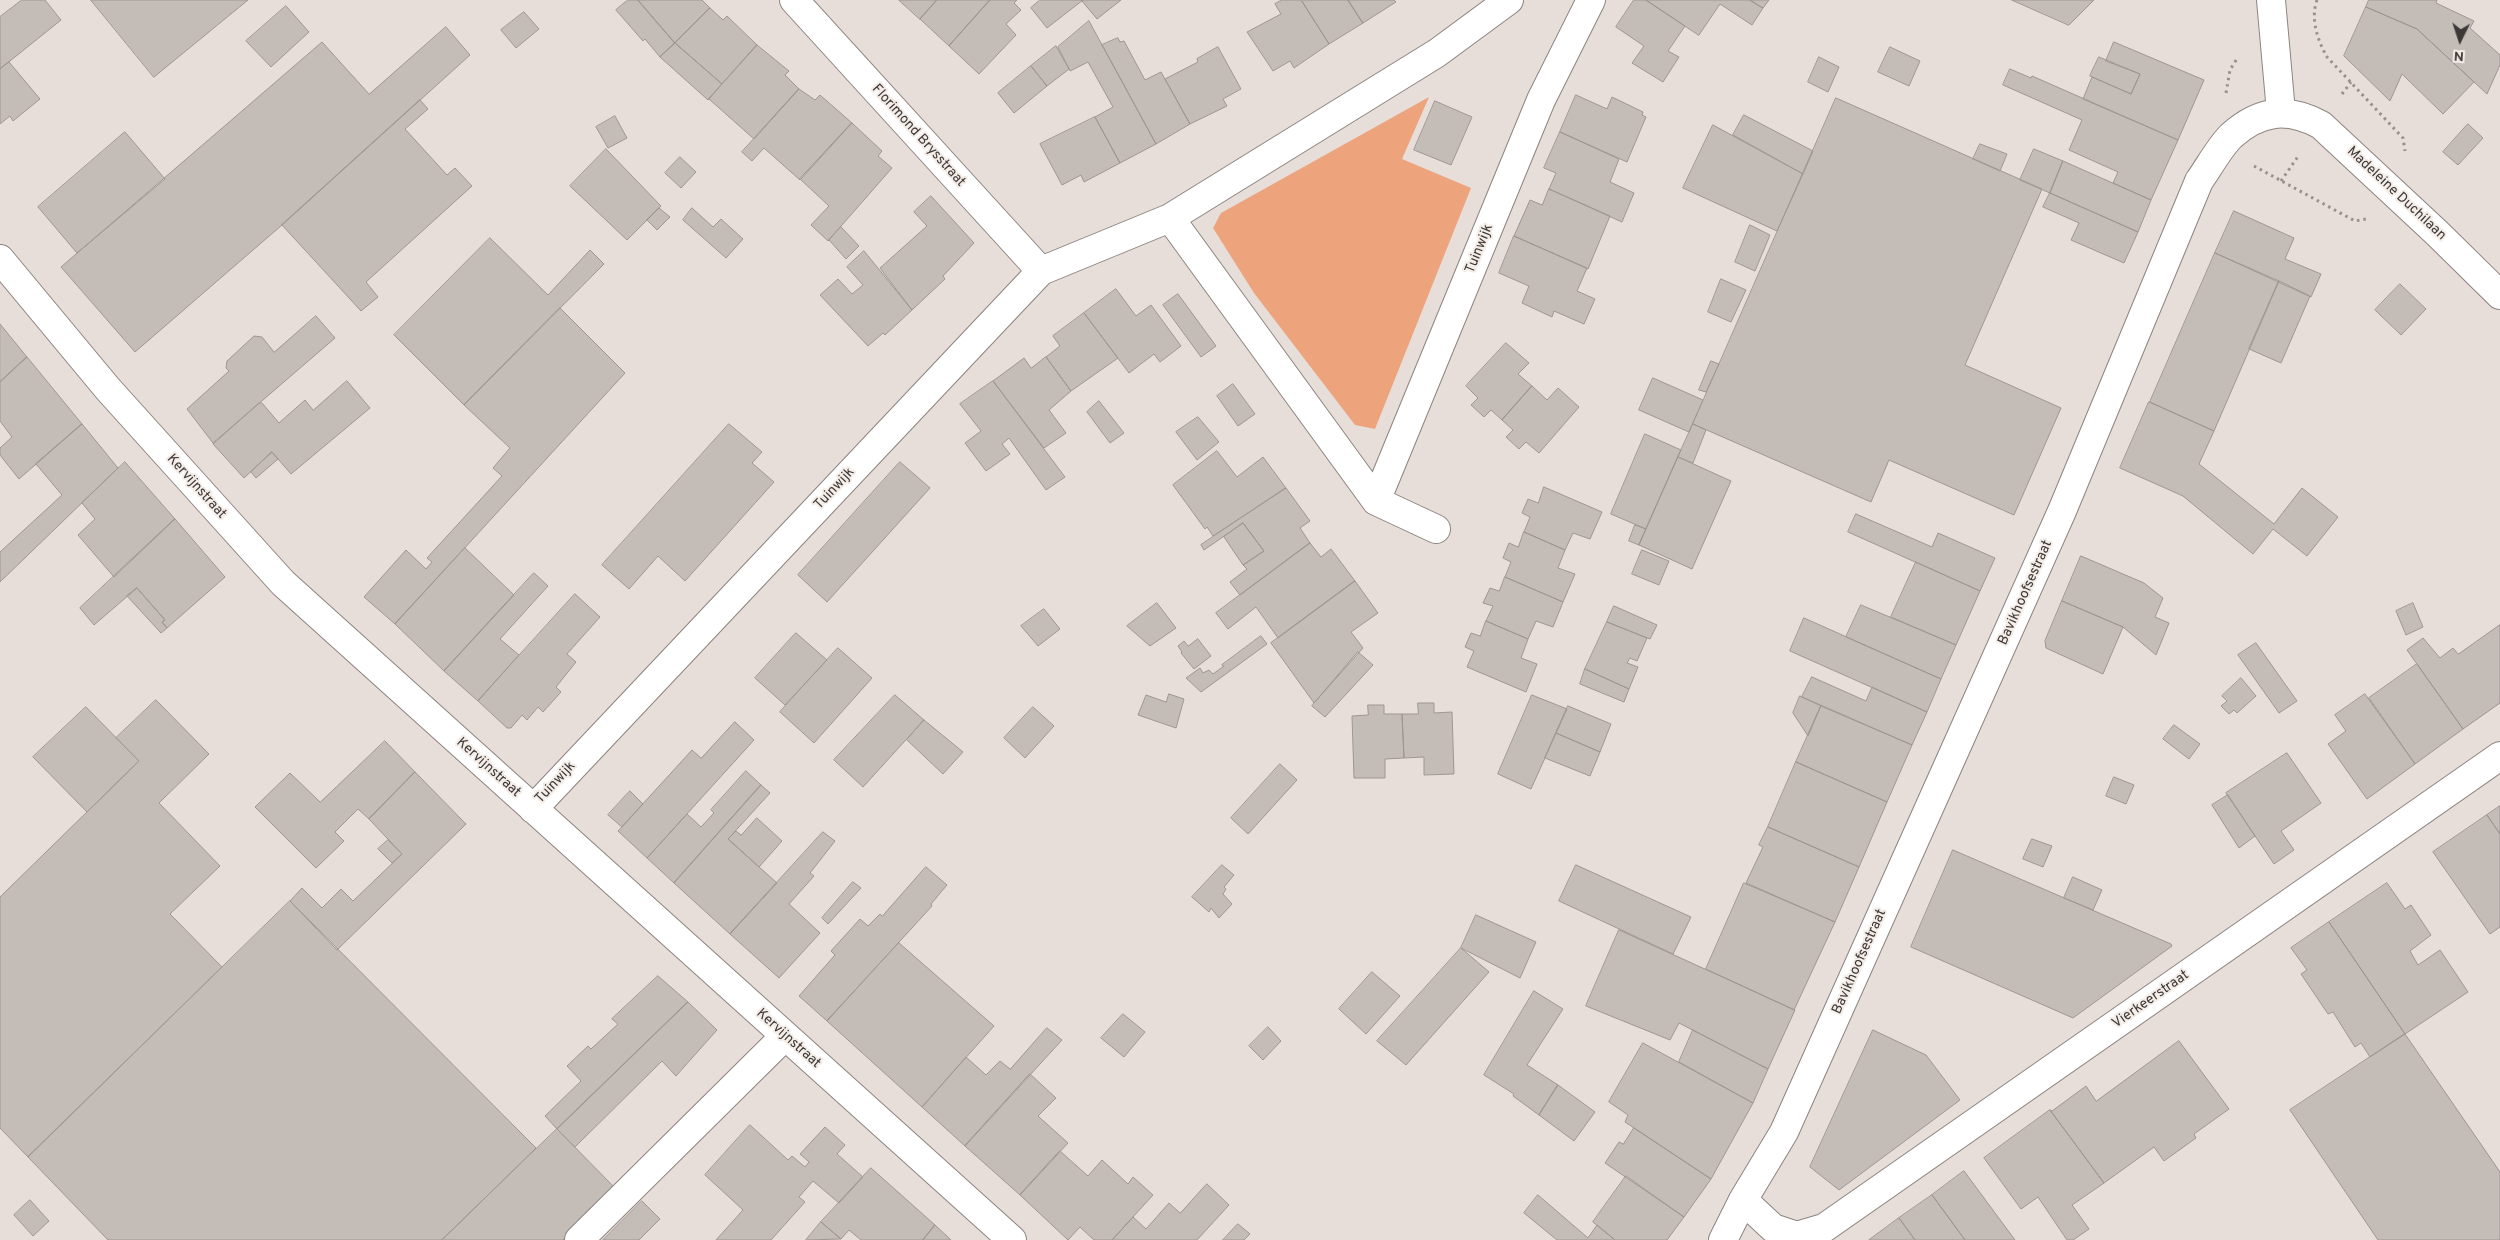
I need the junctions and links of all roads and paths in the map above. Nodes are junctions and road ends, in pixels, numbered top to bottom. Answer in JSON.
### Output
{"nodes":[{"id":1,"x":794,"y":0,"type":"edge"},
{"id":2,"x":1509,"y":0,"type":"edge"},
{"id":3,"x":1591,"y":0,"type":"edge"},
{"id":4,"x":2272,"y":0,"type":"edge"},
{"id":5,"x":2317,"y":0,"type":"edge"},
{"id":6,"x":2281,"y":112,"type":"junction"},
{"id":7,"x":2406,"y":157,"type":"dead end"},
{"id":8,"x":1170,"y":218,"type":"junction"},
{"id":9,"x":0,"y":259,"type":"edge"},
{"id":10,"x":1041,"y":271,"type":"junction"},
{"id":11,"x":2500,"y":295,"type":"edge"},
{"id":12,"x":1376,"y":501,"type":"junction"},
{"id":13,"x":1436,"y":529,"type":"dead end"},
{"id":14,"x":2500,"y":756,"type":"edge"},
{"id":15,"x":532,"y":808,"type":"junction"},
{"id":16,"x":785,"y":1036,"type":"junction"},
{"id":17,"x":1744,"y":1200,"type":"junction"},
{"id":18,"x":1790,"y":1238,"type":"edge"},
{"id":19,"x":579,"y":1240,"type":"edge"},
{"id":20,"x":1012,"y":1240,"type":"edge"},
{"id":21,"x":1723,"y":1240,"type":"edge"}],
"edges":[{"from":1,"to":10,"type":"street","name":"Florimond Brysstraat"},
{"from":2,"to":8,"type":"street","name":"Tuinwijk"},
{"from":3,"to":12,"type":"street","name":"Tuinwijk"},
{"from":4,"to":6,"type":"street"},
{"from":5,"to":7,"type":"path"},
{"from":6,"to":11,"type":"street","name":"Madeleine Duchilaan"},
{"from":6,"to":17,"type":"street","name":"Bavikhoofsestraat"},
{"from":8,"to":10,"type":"street","name":"Tuinwijk"},
{"from":8,"to":12,"type":"street"},
{"from":9,"to":15,"type":"street","name":"Kervijnstraat"},
{"from":10,"to":15,"type":"street","name":"Tuinwijk"},
{"from":12,"to":13,"type":"street"},
{"from":14,"to":18,"type":"street","name":"Vierkeerstraat"},
{"from":15,"to":16,"type":"street","name":"Kervijnstraat"},
{"from":16,"to":19,"type":"street"},
{"from":16,"to":20,"type":"street","name":"Kervijnstraat"},
{"from":17,"to":18,"type":"street"},
{"from":17,"to":21,"type":"street","name":"Bavikhoofsestraat"}]}
